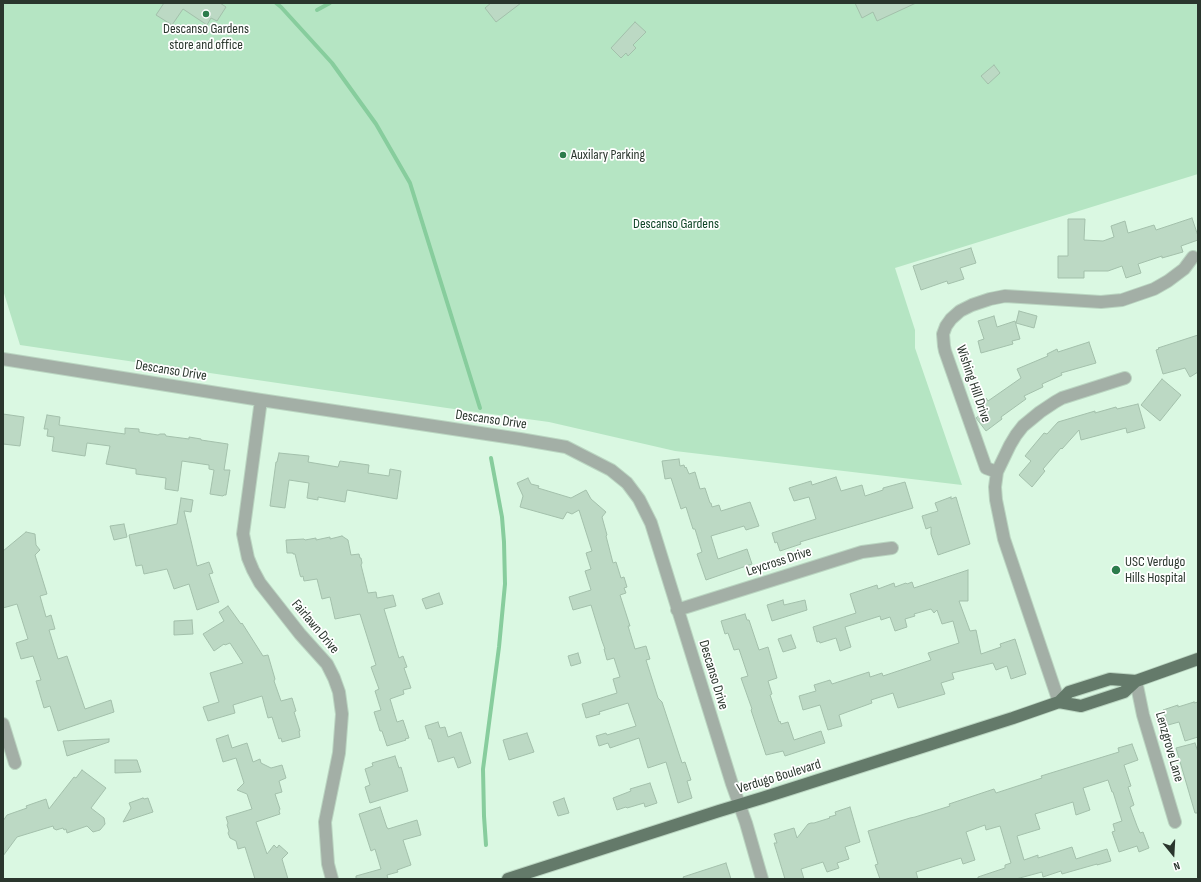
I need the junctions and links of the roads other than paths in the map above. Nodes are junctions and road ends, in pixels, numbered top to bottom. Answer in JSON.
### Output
{"nodes":[{"id":1,"x":1193,"y":257,"type":"dead end"},
{"id":2,"x":3,"y":359,"type":"edge"},
{"id":3,"x":1125,"y":378,"type":"dead end"},
{"id":4,"x":261,"y":400,"type":"junction"},
{"id":5,"x":997,"y":472,"type":"junction"},
{"id":6,"x":892,"y":548,"type":"dead end"},
{"id":7,"x":677,"y":610,"type":"junction"},
{"id":8,"x":1198,"y":659,"type":"edge"},
{"id":9,"x":1136,"y":681,"type":"junction"},
{"id":10,"x":1059,"y":702,"type":"junction"},
{"id":11,"x":3,"y":724,"type":"edge"},
{"id":12,"x":15,"y":762,"type":"dead end"},
{"id":13,"x":739,"y":805,"type":"junction"},
{"id":14,"x":1175,"y":822,"type":"dead end"},
{"id":15,"x":332,"y":879,"type":"edge"},
{"id":16,"x":508,"y":879,"type":"edge"},
{"id":17,"x":762,"y":879,"type":"edge"}],
"edges":[{"from":1,"to":5,"type":"street","name":"Wishing Hill Drive"},
{"from":2,"to":4,"type":"street","name":"Descanso Drive"},
{"from":3,"to":5,"type":"street"},
{"from":4,"to":7,"type":"street","name":"Descanso Drive"},
{"from":4,"to":15,"type":"street","name":"Fairlawn Drive"},
{"from":5,"to":10,"type":"street"},
{"from":6,"to":7,"type":"street","name":"Leycross Drive"},
{"from":7,"to":13,"type":"street","name":"Descanso Drive"},
{"from":8,"to":9,"type":"main road","name":"Verdugo Boulevard"},
{"from":9,"to":10,"type":"main road","name":"Verdugo Boulevard"},
{"from":9,"to":10,"type":"main road","name":"Verdugo Boulevard"},
{"from":9,"to":14,"type":"street","name":"Lenzgrove Lane"},
{"from":10,"to":13,"type":"main road","name":"Verdugo Boulevard"},
{"from":11,"to":12,"type":"street"},
{"from":13,"to":16,"type":"main road","name":"Verdugo Boulevard"},
{"from":13,"to":17,"type":"street","name":"Descanso Drive"}]}
